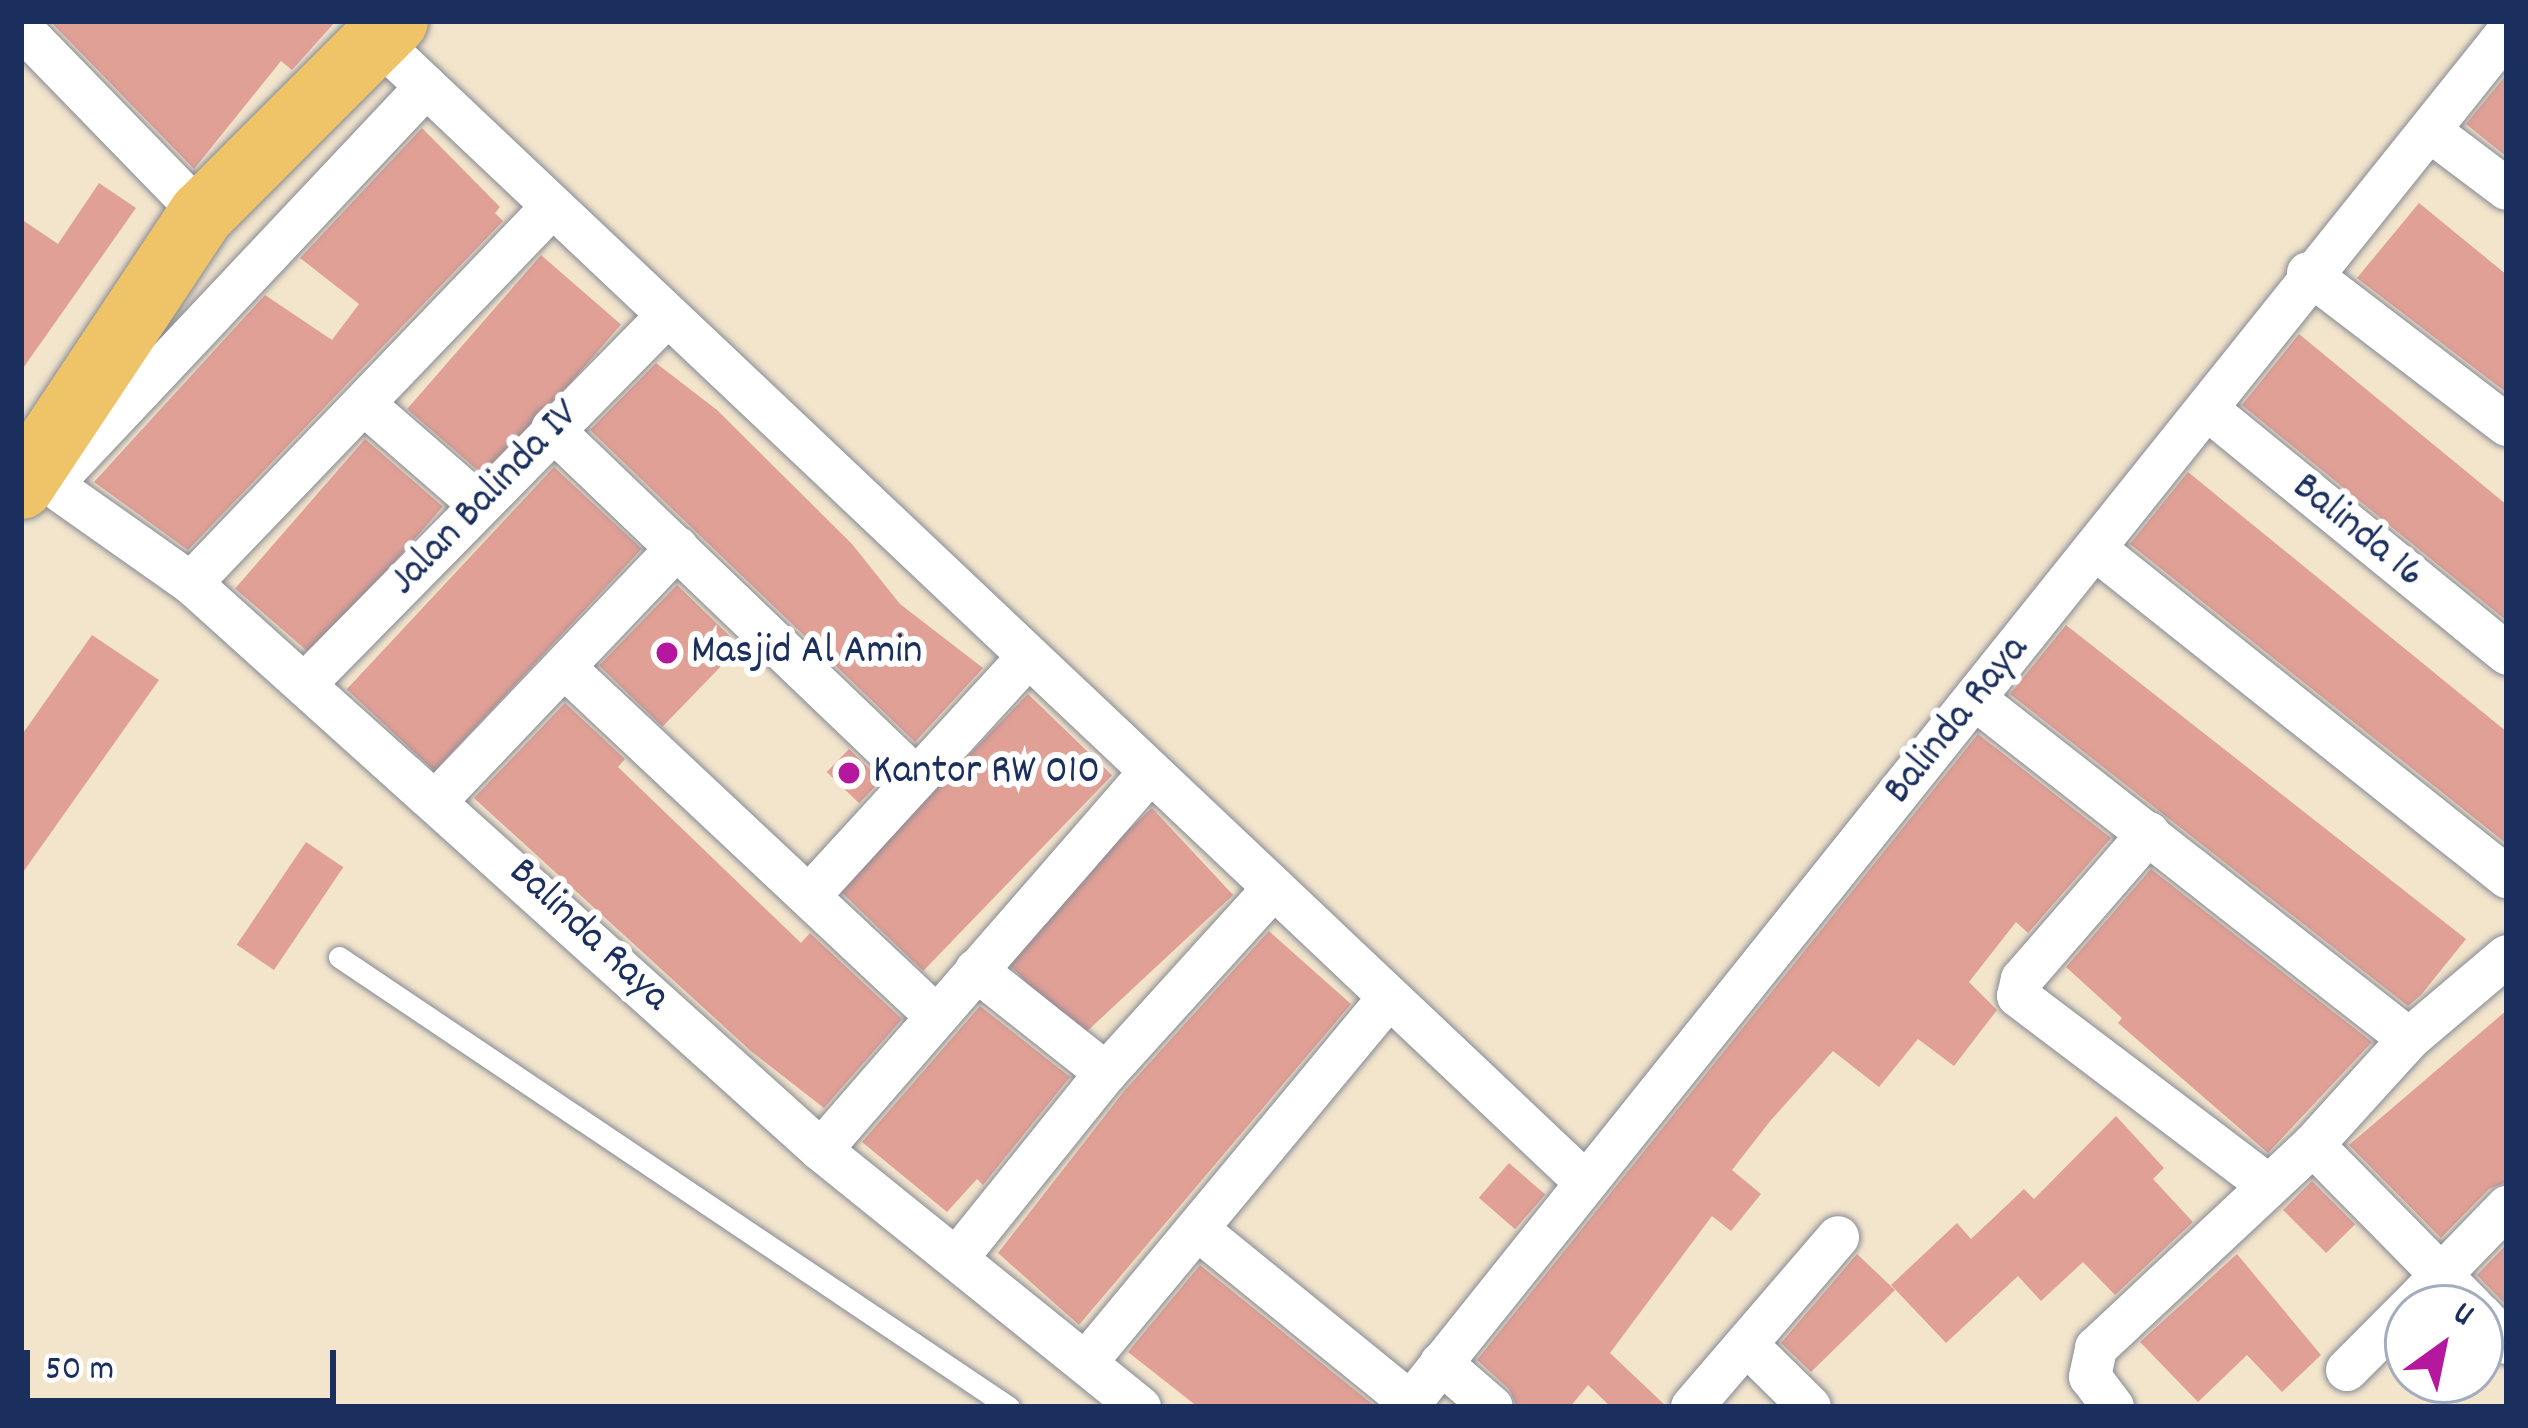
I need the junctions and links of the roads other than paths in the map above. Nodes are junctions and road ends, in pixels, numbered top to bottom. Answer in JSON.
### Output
{"nodes":[{"id":1,"x":21,"y":28,"type":"edge"},
{"id":2,"x":386,"y":30,"type":"edge"},
{"id":3,"x":2507,"y":33,"type":"edge"},
{"id":4,"x":426,"y":87,"type":"junction"},
{"id":5,"x":2430,"y":131,"type":"junction"},
{"id":6,"x":2507,"y":189,"type":"edge"},
{"id":7,"x":552,"y":207,"type":"junction"},
{"id":8,"x":202,"y":214,"type":"junction"},
{"id":9,"x":2308,"y":273,"type":"junction"},
{"id":10,"x":667,"y":316,"type":"junction"},
{"id":11,"x":364,"y":404,"type":"junction"},
{"id":12,"x":2207,"y":410,"type":"junction"},
{"id":13,"x":2507,"y":425,"type":"edge"},
{"id":14,"x":552,"y":429,"type":"junction"},
{"id":15,"x":36,"y":480,"type":"edge"},
{"id":16,"x":480,"y":505,"type":"junction"},
{"id":17,"x":677,"y":548,"type":"junction"},
{"id":18,"x":2099,"y":552,"type":"junction"},
{"id":19,"x":190,"y":583,"type":"junction"},
{"id":20,"x":2507,"y":654,"type":"edge"},
{"id":21,"x":1028,"y":656,"type":"junction"},
{"id":22,"x":564,"y":667,"type":"junction"},
{"id":23,"x":306,"y":683,"type":"junction"},
{"id":24,"x":1975,"y":699,"type":"junction"},
{"id":25,"x":1150,"y":772,"type":"junction"},
{"id":26,"x":916,"y":778,"type":"junction"},
{"id":27,"x":439,"y":799,"type":"junction"},
{"id":28,"x":2149,"y":833,"type":"junction"},
{"id":29,"x":2507,"y":877,"type":"edge"},
{"id":30,"x":1274,"y":888,"type":"junction"},
{"id":31,"x":809,"y":896,"type":"junction"},
{"id":32,"x":2507,"y":956,"type":"edge"},
{"id":33,"x":339,"y":957,"type":"dead end"},
{"id":34,"x":976,"y":970,"type":"junction"},
{"id":35,"x":1389,"y":998,"type":"junction"},
{"id":36,"x":936,"y":1016,"type":"junction"},
{"id":37,"x":2409,"y":1039,"type":"junction"},
{"id":38,"x":1106,"y":1073,"type":"junction"},
{"id":39,"x":2313,"y":1144,"type":"junction"},
{"id":40,"x":821,"y":1150,"type":"junction"},
{"id":41,"x":1586,"y":1183,"type":"junction"},
{"id":42,"x":2267,"y":1184,"type":"junction"},
{"id":43,"x":2507,"y":1207,"type":"edge"},
{"id":44,"x":1197,"y":1229,"type":"junction"},
{"id":45,"x":1838,"y":1237,"type":"dead end"},
{"id":46,"x":958,"y":1258,"type":"junction"},
{"id":47,"x":2442,"y":1275,"type":"junction"},
{"id":48,"x":2433,"y":1284,"type":"edge"},
{"id":49,"x":2451,"y":1284,"type":"edge"},
{"id":50,"x":2384,"y":1334,"type":"edge"},
{"id":51,"x":1747,"y":1345,"type":"junction"},
{"id":52,"x":1088,"y":1360,"type":"junction"},
{"id":53,"x":1441,"y":1363,"type":"junction"},
{"id":54,"x":2347,"y":1370,"type":"dead end"},
{"id":55,"x":1409,"y":1405,"type":"edge"},
{"id":56,"x":1009,"y":1407,"type":"edge"},
{"id":57,"x":1140,"y":1407,"type":"edge"},
{"id":58,"x":1492,"y":1407,"type":"edge"},
{"id":59,"x":1692,"y":1407,"type":"edge"},
{"id":60,"x":1810,"y":1407,"type":"edge"},
{"id":61,"x":2114,"y":1407,"type":"edge"}],
"edges":[{"from":1,"to":8,"type":"street"},
{"from":2,"to":4,"type":"street"},
{"from":2,"to":8,"type":"main road"},
{"from":3,"to":5,"type":"street","name":"Balinda Raya"},
{"from":4,"to":7,"type":"street"},
{"from":4,"to":15,"type":"street"},
{"from":5,"to":6,"type":"street"},
{"from":5,"to":9,"type":"street","name":"Balinda Raya"},
{"from":7,"to":10,"type":"street"},
{"from":7,"to":11,"type":"street"},
{"from":8,"to":15,"type":"main road"},
{"from":9,"to":12,"type":"street","name":"Balinda Raya"},
{"from":9,"to":13,"type":"street"},
{"from":10,"to":14,"type":"street","name":"Jalan Balinda IV"},
{"from":10,"to":21,"type":"street"},
{"from":11,"to":16,"type":"street"},
{"from":11,"to":19,"type":"street"},
{"from":12,"to":18,"type":"street","name":"Balinda Raya"},
{"from":12,"to":20,"type":"street","name":"Balinda 16"},
{"from":14,"to":16,"type":"street","name":"Jalan Balinda IV"},
{"from":14,"to":17,"type":"street"},
{"from":15,"to":19,"type":"street","name":"Balinda Raya"},
{"from":16,"to":23,"type":"street","name":"Jalan Balinda IV"},
{"from":17,"to":22,"type":"street"},
{"from":17,"to":26,"type":"street"},
{"from":18,"to":24,"type":"street","name":"Balinda Raya"},
{"from":18,"to":29,"type":"street"},
{"from":19,"to":23,"type":"street","name":"Balinda Raya"},
{"from":21,"to":25,"type":"street"},
{"from":21,"to":26,"type":"street"},
{"from":22,"to":27,"type":"street"},
{"from":22,"to":31,"type":"street"},
{"from":23,"to":27,"type":"street","name":"Balinda Raya"},
{"from":24,"to":28,"type":"street"},
{"from":24,"to":41,"type":"street","name":"Balinda Raya"},
{"from":25,"to":30,"type":"street"},
{"from":25,"to":34,"type":"street"},
{"from":26,"to":31,"type":"street"},
{"from":27,"to":40,"type":"street","name":"Balinda Raya"},
{"from":28,"to":37,"type":"street"},
{"from":28,"to":42,"type":"street"},
{"from":30,"to":35,"type":"street"},
{"from":30,"to":38,"type":"street"},
{"from":31,"to":36,"type":"street"},
{"from":32,"to":37,"type":"street"},
{"from":33,"to":56,"type":"lane"},
{"from":34,"to":36,"type":"street"},
{"from":34,"to":38,"type":"street"},
{"from":35,"to":41,"type":"street"},
{"from":35,"to":44,"type":"street"},
{"from":36,"to":40,"type":"street"},
{"from":37,"to":39,"type":"street"},
{"from":38,"to":46,"type":"street"},
{"from":39,"to":42,"type":"street"},
{"from":39,"to":47,"type":"street"},
{"from":40,"to":46,"type":"street","name":"Balinda Raya"},
{"from":41,"to":53,"type":"street","name":"Balinda Raya"},
{"from":42,"to":61,"type":"street"},
{"from":43,"to":47,"type":"street"},
{"from":44,"to":52,"type":"street"},
{"from":44,"to":55,"type":"street"},
{"from":45,"to":51,"type":"street"},
{"from":46,"to":52,"type":"street","name":"Balinda Raya"},
{"from":47,"to":48,"type":"street"},
{"from":47,"to":49,"type":"street"},
{"from":50,"to":54,"type":"street"},
{"from":51,"to":59,"type":"street"},
{"from":51,"to":60,"type":"street"},
{"from":52,"to":57,"type":"street","name":"Balinda Raya"},
{"from":53,"to":55,"type":"street","name":"Balinda Raya"},
{"from":53,"to":58,"type":"street"}]}
